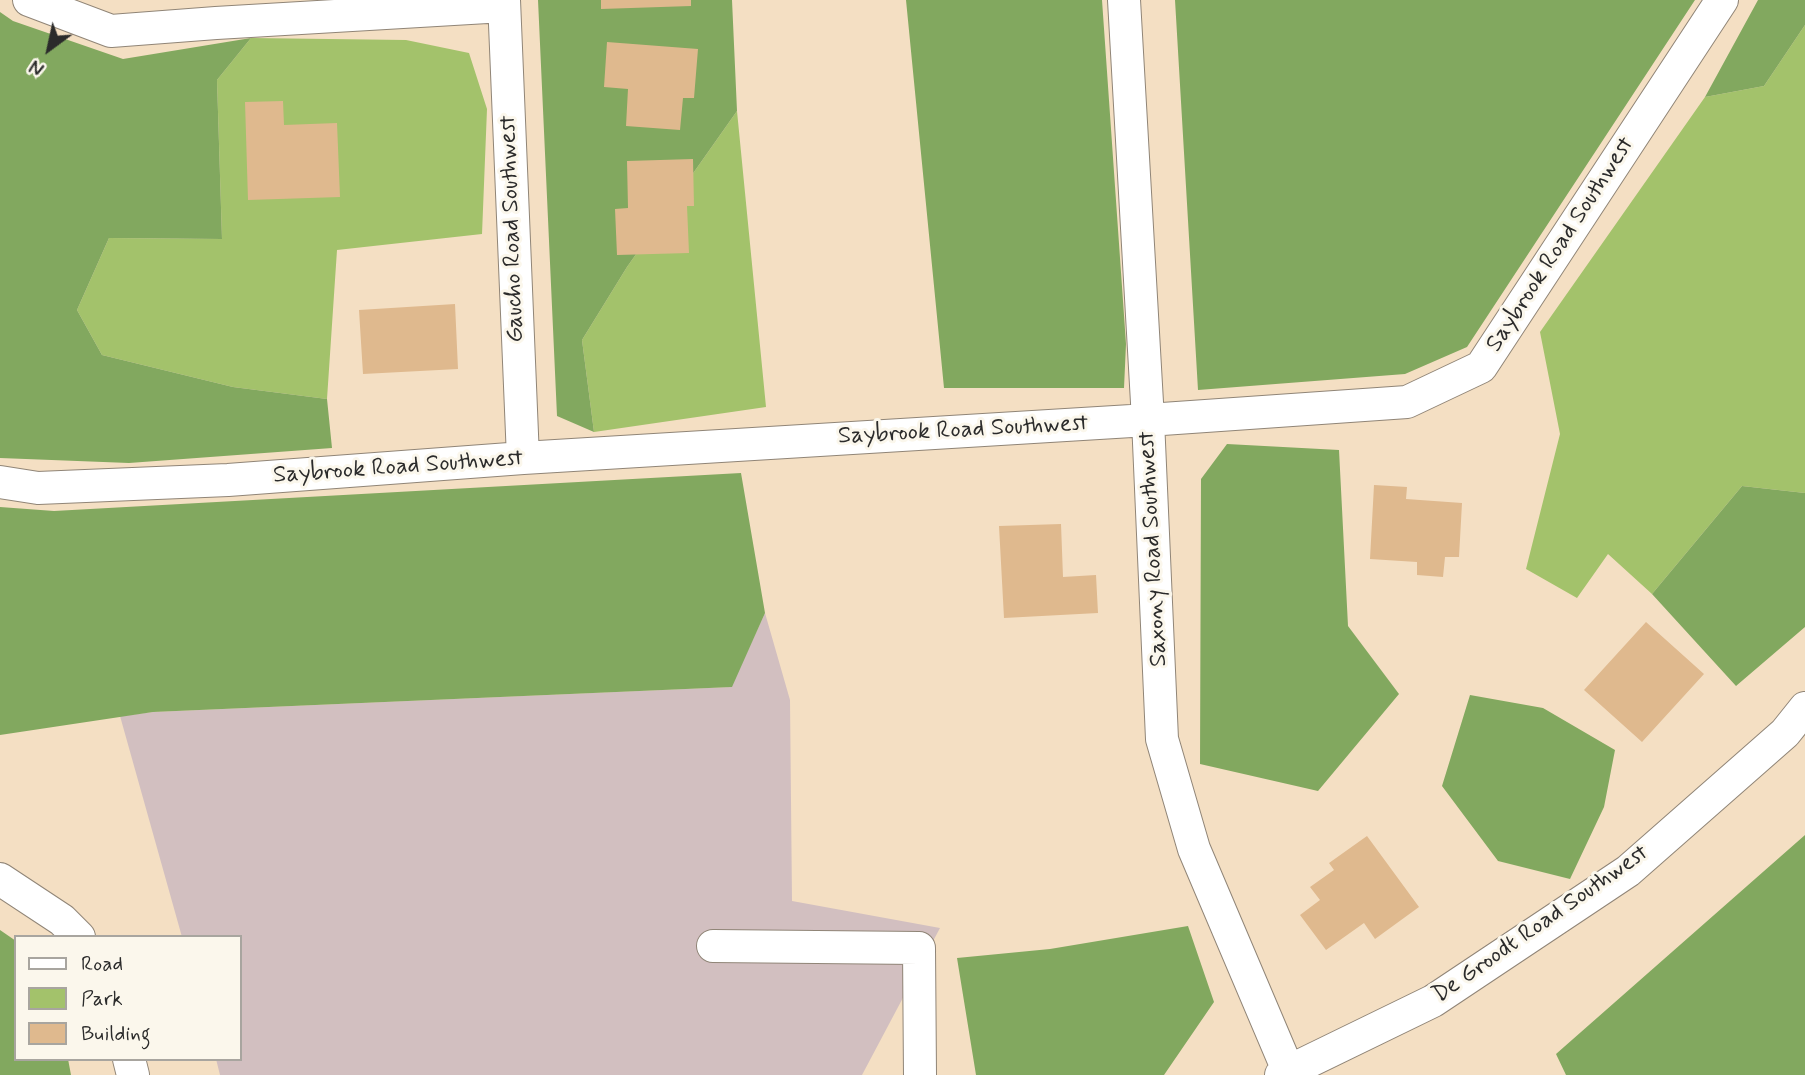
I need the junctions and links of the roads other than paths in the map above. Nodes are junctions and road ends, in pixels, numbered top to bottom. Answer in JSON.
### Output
{"nodes":[{"id":1,"x":29,"y":0,"type":"edge"},
{"id":2,"x":1124,"y":0,"type":"edge"},
{"id":3,"x":1722,"y":0,"type":"edge"},
{"id":4,"x":504,"y":3,"type":"edge"},
{"id":5,"x":1148,"y":420,"type":"junction"},
{"id":6,"x":523,"y":458,"type":"junction"},
{"id":7,"x":0,"y":482,"type":"edge"},
{"id":8,"x":1805,"y":708,"type":"edge"},
{"id":9,"x":0,"y":879,"type":"edge"},
{"id":10,"x":77,"y":935,"type":"edge"},
{"id":11,"x":713,"y":946,"type":"dead end"},
{"id":12,"x":1287,"y":1074,"type":"edge"},
{"id":13,"x":920,"y":1075,"type":"edge"}],
"edges":[{"from":1,"to":4,"type":"street"},
{"from":2,"to":5,"type":"street","name":"Saxony Road Southwest"},
{"from":3,"to":5,"type":"street","name":"Saybrook Road Southwest"},
{"from":4,"to":6,"type":"street","name":"Gaucho Road Southwest"},
{"from":5,"to":6,"type":"street","name":"Saybrook Road Southwest"},
{"from":5,"to":12,"type":"street","name":"Saxony Road Southwest"},
{"from":6,"to":7,"type":"street","name":"Saybrook Road Southwest"},
{"from":8,"to":12,"type":"street","name":"De Groodt Road Southwest"},
{"from":9,"to":10,"type":"street"},
{"from":11,"to":13,"type":"street"}]}
